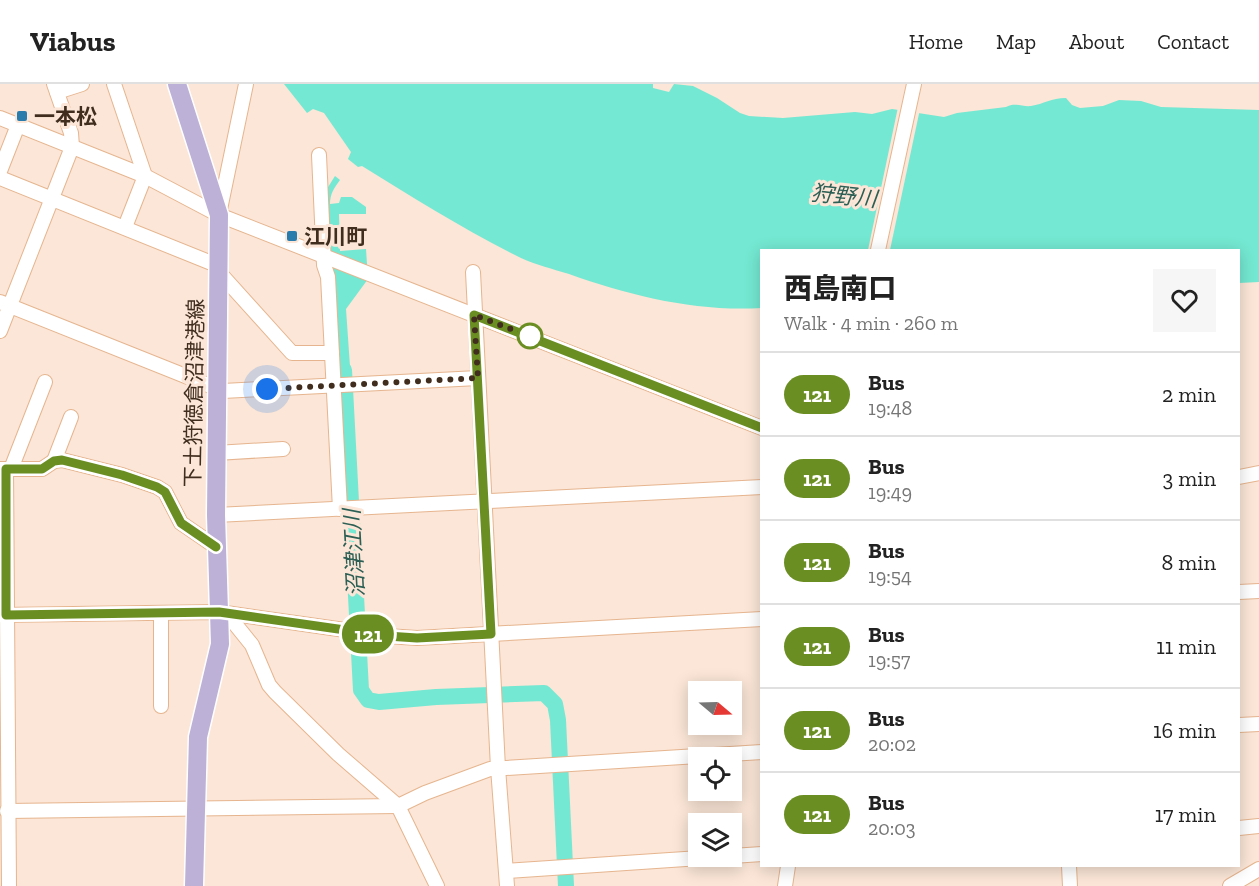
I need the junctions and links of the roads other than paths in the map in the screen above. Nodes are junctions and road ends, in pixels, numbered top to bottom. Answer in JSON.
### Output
{"nodes":[{"id":1,"x":82,"y":84,"type":"edge"},
{"id":2,"x":114,"y":84,"type":"edge"},
{"id":3,"x":177,"y":84,"type":"edge"},
{"id":4,"x":246,"y":84,"type":"edge"},
{"id":5,"x":914,"y":84,"type":"edge"},
{"id":6,"x":56,"y":88,"type":"edge"},
{"id":7,"x":0,"y":118,"type":"edge"},
{"id":8,"x":18,"y":125,"type":"junction"},
{"id":9,"x":72,"y":147,"type":"junction"},
{"id":10,"x":319,"y":155,"type":"dead end"},
{"id":11,"x":0,"y":171,"type":"edge"},
{"id":12,"x":145,"y":176,"type":"junction"},
{"id":13,"x":0,"y":178,"type":"edge"},
{"id":14,"x":52,"y":199,"type":"junction"},
{"id":15,"x":219,"y":215,"type":"junction"},
{"id":16,"x":125,"y":227,"type":"junction"},
{"id":17,"x":878,"y":249,"type":"edge"},
{"id":18,"x":323,"y":256,"type":"junction"},
{"id":19,"x":218,"y":268,"type":"junction"},
{"id":20,"x":473,"y":272,"type":"dead end"},
{"id":21,"x":5,"y":304,"type":"edge"},
{"id":22,"x":474,"y":315,"type":"junction"},
{"id":23,"x":0,"y":331,"type":"edge"},
{"id":24,"x":332,"y":352,"type":"junction"},
{"id":25,"x":478,"y":378,"type":"junction"},
{"id":26,"x":45,"y":382,"type":"dead end"},
{"id":27,"x":334,"y":385,"type":"junction"},
{"id":28,"x":217,"y":390,"type":"junction"},
{"id":29,"x":71,"y":417,"type":"dead end"},
{"id":30,"x":760,"y":427,"type":"edge"},
{"id":31,"x":283,"y":449,"type":"dead end"},
{"id":32,"x":216,"y":453,"type":"junction"},
{"id":33,"x":54,"y":461,"type":"junction"},
{"id":34,"x":6,"y":469,"type":"edge"},
{"id":35,"x":1259,"y":473,"type":"edge"},
{"id":36,"x":1240,"y":477,"type":"edge"},
{"id":37,"x":760,"y":487,"type":"edge"},
{"id":38,"x":484,"y":502,"type":"junction"},
{"id":39,"x":340,"y":509,"type":"junction"},
{"id":40,"x":216,"y":515,"type":"junction"},
{"id":41,"x":216,"y":547,"type":"junction"},
{"id":42,"x":1259,"y":591,"type":"edge"},
{"id":43,"x":1240,"y":592,"type":"edge"},
{"id":44,"x":223,"y":613,"type":"junction"},
{"id":45,"x":161,"y":614,"type":"junction"},
{"id":46,"x":3,"y":615,"type":"edge"},
{"id":47,"x":760,"y":619,"type":"edge"},
{"id":48,"x":491,"y":634,"type":"junction"},
{"id":49,"x":161,"y":706,"type":"dead end"},
{"id":50,"x":1259,"y":724,"type":"edge"},
{"id":51,"x":1240,"y":725,"type":"edge"},
{"id":52,"x":760,"y":752,"type":"edge"},
{"id":53,"x":498,"y":768,"type":"junction"},
{"id":54,"x":398,"y":806,"type":"junction"},
{"id":55,"x":196,"y":809,"type":"junction"},
{"id":56,"x":8,"y":811,"type":"junction"},
{"id":57,"x":1259,"y":826,"type":"edge"},
{"id":58,"x":1240,"y":828,"type":"edge"},
{"id":59,"x":760,"y":854,"type":"edge"},
{"id":60,"x":742,"y":855,"type":"edge"},
{"id":61,"x":688,"y":859,"type":"edge"},
{"id":62,"x":789,"y":867,"type":"edge"},
{"id":63,"x":1069,"y":867,"type":"edge"},
{"id":64,"x":1259,"y":869,"type":"edge"},
{"id":65,"x":506,"y":871,"type":"junction"},
{"id":66,"x":9,"y":886,"type":"edge"},
{"id":67,"x":194,"y":886,"type":"edge"},
{"id":68,"x":436,"y":886,"type":"edge"},
{"id":69,"x":507,"y":886,"type":"edge"},
{"id":70,"x":785,"y":886,"type":"edge"},
{"id":71,"x":1070,"y":886,"type":"edge"},
{"id":72,"x":1230,"y":886,"type":"edge"}],
"edges":[{"from":1,"to":6,"type":"street"},
{"from":2,"to":12,"type":"street"},
{"from":3,"to":15,"type":"main road","name":"下土狩徳倉沼津港線"},
{"from":4,"to":15,"type":"street"},
{"from":5,"to":17,"type":"street"},
{"from":6,"to":9,"type":"street"},
{"from":7,"to":8,"type":"street"},
{"from":8,"to":9,"type":"street"},
{"from":8,"to":11,"type":"street"},
{"from":9,"to":12,"type":"street"},
{"from":9,"to":14,"type":"street"},
{"from":10,"to":18,"type":"street"},
{"from":12,"to":15,"type":"street"},
{"from":12,"to":16,"type":"street"},
{"from":13,"to":14,"type":"street"},
{"from":14,"to":16,"type":"street"},
{"from":14,"to":21,"type":"street"},
{"from":15,"to":18,"type":"street"},
{"from":15,"to":19,"type":"main road","name":"下土狩徳倉沼津港線"},
{"from":16,"to":19,"type":"street"},
{"from":18,"to":22,"type":"street"},
{"from":18,"to":24,"type":"street"},
{"from":19,"to":24,"type":"street"},
{"from":19,"to":28,"type":"main road","name":"下土狩徳倉沼津港線"},
{"from":20,"to":22,"type":"street"},
{"from":21,"to":23,"type":"street"},
{"from":21,"to":28,"type":"street"},
{"from":22,"to":25,"type":"street"},
{"from":22,"to":30,"type":"street"},
{"from":24,"to":27,"type":"street"},
{"from":25,"to":27,"type":"street"},
{"from":25,"to":38,"type":"street"},
{"from":26,"to":34,"type":"street"},
{"from":27,"to":28,"type":"street"},
{"from":27,"to":39,"type":"street"},
{"from":28,"to":32,"type":"main road","name":"下土狩徳倉沼津港線"},
{"from":29,"to":33,"type":"street"},
{"from":31,"to":32,"type":"street"},
{"from":32,"to":40,"type":"main road","name":"下土狩徳倉沼津港線"},
{"from":33,"to":34,"type":"street"},
{"from":33,"to":41,"type":"street"},
{"from":34,"to":46,"type":"street"},
{"from":35,"to":36,"type":"street"},
{"from":37,"to":38,"type":"street"},
{"from":38,"to":39,"type":"street"},
{"from":38,"to":48,"type":"street"},
{"from":39,"to":40,"type":"street"},
{"from":40,"to":41,"type":"main road","name":"下土狩徳倉沼津港線"},
{"from":41,"to":44,"type":"main road","name":"下土狩徳倉沼津港線"},
{"from":42,"to":43,"type":"street"},
{"from":44,"to":45,"type":"street"},
{"from":44,"to":48,"type":"street"},
{"from":44,"to":54,"type":"street"},
{"from":44,"to":55,"type":"main road","name":"下土狩徳倉沼津港線"},
{"from":45,"to":46,"type":"street"},
{"from":45,"to":49,"type":"street"},
{"from":46,"to":56,"type":"street"},
{"from":47,"to":48,"type":"street"},
{"from":48,"to":53,"type":"street"},
{"from":50,"to":51,"type":"street"},
{"from":52,"to":53,"type":"street"},
{"from":53,"to":54,"type":"street"},
{"from":53,"to":65,"type":"street"},
{"from":54,"to":55,"type":"street"},
{"from":54,"to":68,"type":"street"},
{"from":55,"to":56,"type":"street"},
{"from":55,"to":67,"type":"main road","name":"下土狩徳倉沼津港線"},
{"from":56,"to":66,"type":"street"},
{"from":57,"to":58,"type":"street"},
{"from":59,"to":60,"type":"street"},
{"from":61,"to":65,"type":"street"},
{"from":62,"to":70,"type":"street"},
{"from":63,"to":71,"type":"street"},
{"from":64,"to":72,"type":"street"},
{"from":65,"to":69,"type":"street"}]}
